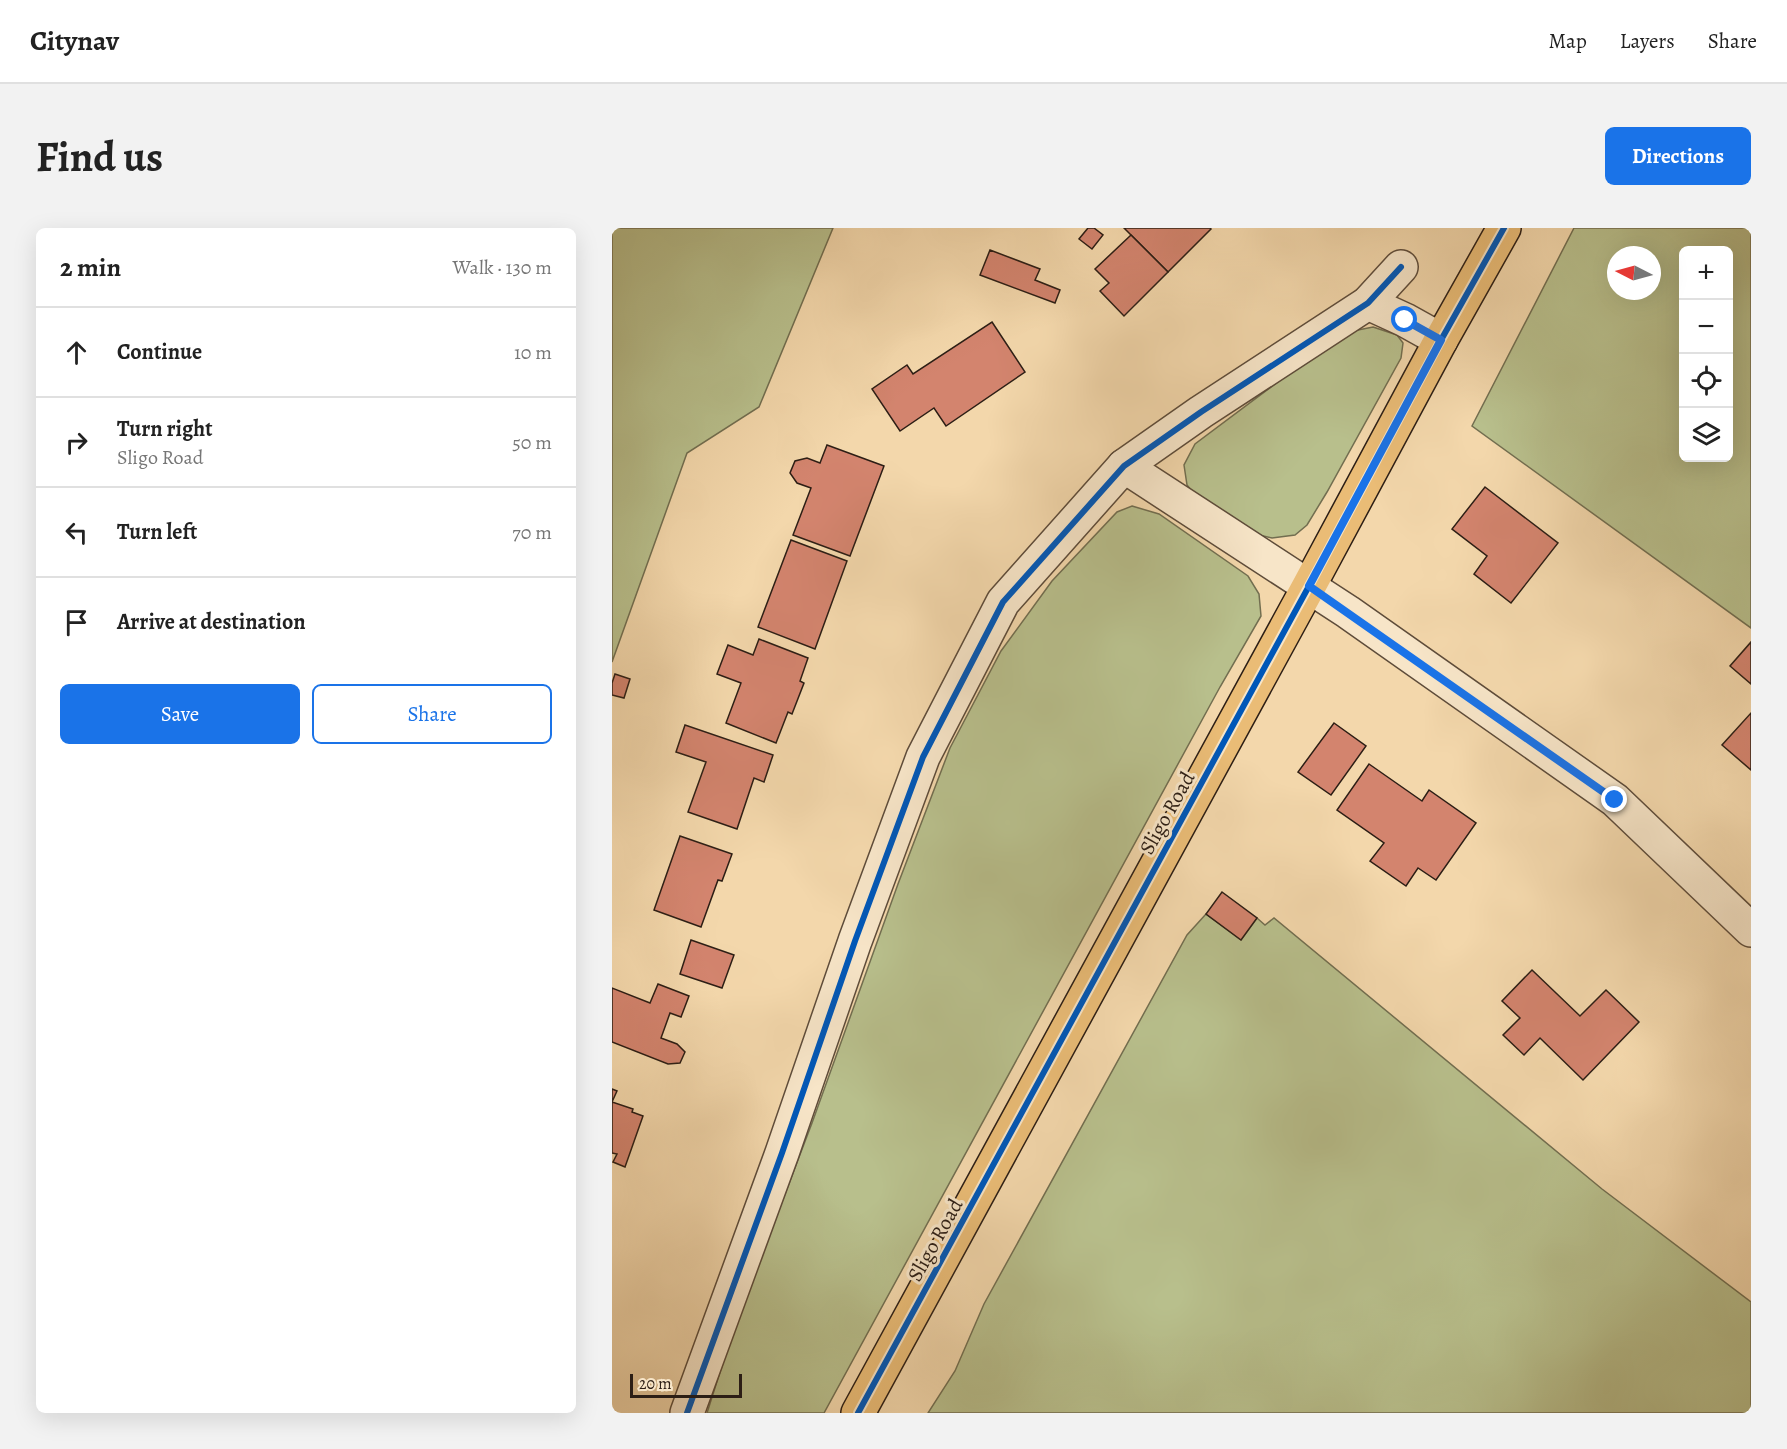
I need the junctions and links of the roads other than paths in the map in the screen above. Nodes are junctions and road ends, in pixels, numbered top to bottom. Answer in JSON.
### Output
{"nodes":[{"id":1,"x":1504,"y":228,"type":"edge"},
{"id":2,"x":1401,"y":267,"type":"dead end"},
{"id":3,"x":1368,"y":303,"type":"junction"},
{"id":4,"x":1441,"y":340,"type":"junction"},
{"id":5,"x":1124,"y":466,"type":"junction"},
{"id":6,"x":1309,"y":586,"type":"junction"},
{"id":7,"x":1751,"y":930,"type":"edge"},
{"id":8,"x":687,"y":1413,"type":"edge"},
{"id":9,"x":858,"y":1413,"type":"edge"}],
"edges":[{"from":1,"to":4,"type":"main road","name":"Sligo Road"},
{"from":2,"to":3,"type":"street"},
{"from":3,"to":4,"type":"street"},
{"from":3,"to":5,"type":"street"},
{"from":4,"to":6,"type":"main road","name":"Sligo Road"},
{"from":5,"to":6,"type":"street"},
{"from":5,"to":8,"type":"street"},
{"from":6,"to":7,"type":"street"},
{"from":6,"to":9,"type":"main road","name":"Sligo Road"}]}
